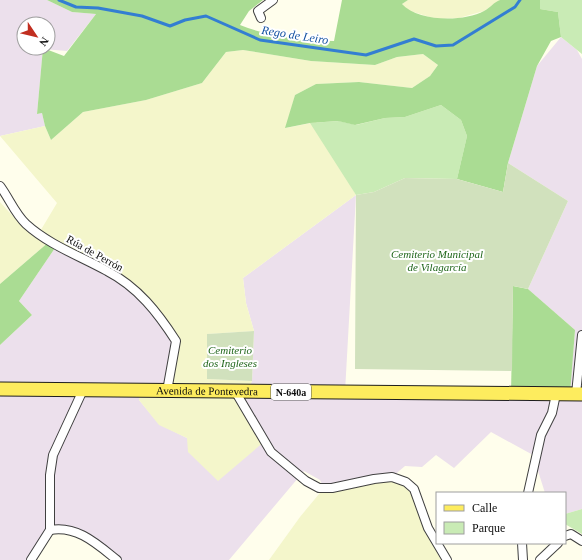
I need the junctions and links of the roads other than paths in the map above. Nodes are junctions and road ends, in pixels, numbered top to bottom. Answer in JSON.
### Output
{"nodes":[{"id":1,"x":273,"y":0,"type":"edge"},
{"id":2,"x":261,"y":18,"type":"dead end"},
{"id":3,"x":0,"y":186,"type":"edge"},
{"id":4,"x":582,"y":335,"type":"edge"},
{"id":5,"x":0,"y":389,"type":"edge"},
{"id":6,"x":83,"y":390,"type":"junction"},
{"id":7,"x":167,"y":391,"type":"junction"},
{"id":8,"x":235,"y":391,"type":"junction"},
{"id":9,"x":556,"y":394,"type":"junction"},
{"id":10,"x":579,"y":394,"type":"edge"},
{"id":11,"x":528,"y":492,"type":"edge"},
{"id":12,"x":50,"y":530,"type":"junction"},
{"id":13,"x":566,"y":536,"type":"edge"},
{"id":14,"x":436,"y":541,"type":"edge"},
{"id":15,"x":582,"y":541,"type":"edge"},
{"id":16,"x":438,"y":544,"type":"edge"},
{"id":17,"x":522,"y":544,"type":"edge"},
{"id":18,"x":557,"y":544,"type":"edge"},
{"id":19,"x":31,"y":560,"type":"edge"},
{"id":20,"x":117,"y":560,"type":"edge"},
{"id":21,"x":447,"y":560,"type":"edge"},
{"id":22,"x":523,"y":560,"type":"edge"},
{"id":23,"x":540,"y":560,"type":"edge"}],
"edges":[{"from":1,"to":2,"type":"street"},
{"from":3,"to":7,"type":"street","name":"Rúa de Perrón"},
{"from":4,"to":10,"type":"street"},
{"from":5,"to":6,"type":"main road","name":"Avenida de Pontevedra","number":"N-640a"},
{"from":6,"to":7,"type":"main road","name":"Avenida de Pontevedra","number":"N-640a"},
{"from":6,"to":12,"type":"street"},
{"from":7,"to":8,"type":"main road","name":"Avenida de Pontevedra","number":"N-640a"},
{"from":8,"to":9,"type":"main road","name":"Avenida de Pontevedra","number":"N-640a"},
{"from":8,"to":14,"type":"street"},
{"from":9,"to":10,"type":"main road","name":"Avenida de Pontevedra","number":"N-640a"},
{"from":9,"to":11,"type":"street"},
{"from":12,"to":19,"type":"street"},
{"from":12,"to":20,"type":"street"},
{"from":13,"to":15,"type":"street"},
{"from":16,"to":21,"type":"street"},
{"from":17,"to":22,"type":"street"},
{"from":18,"to":23,"type":"street"}]}
